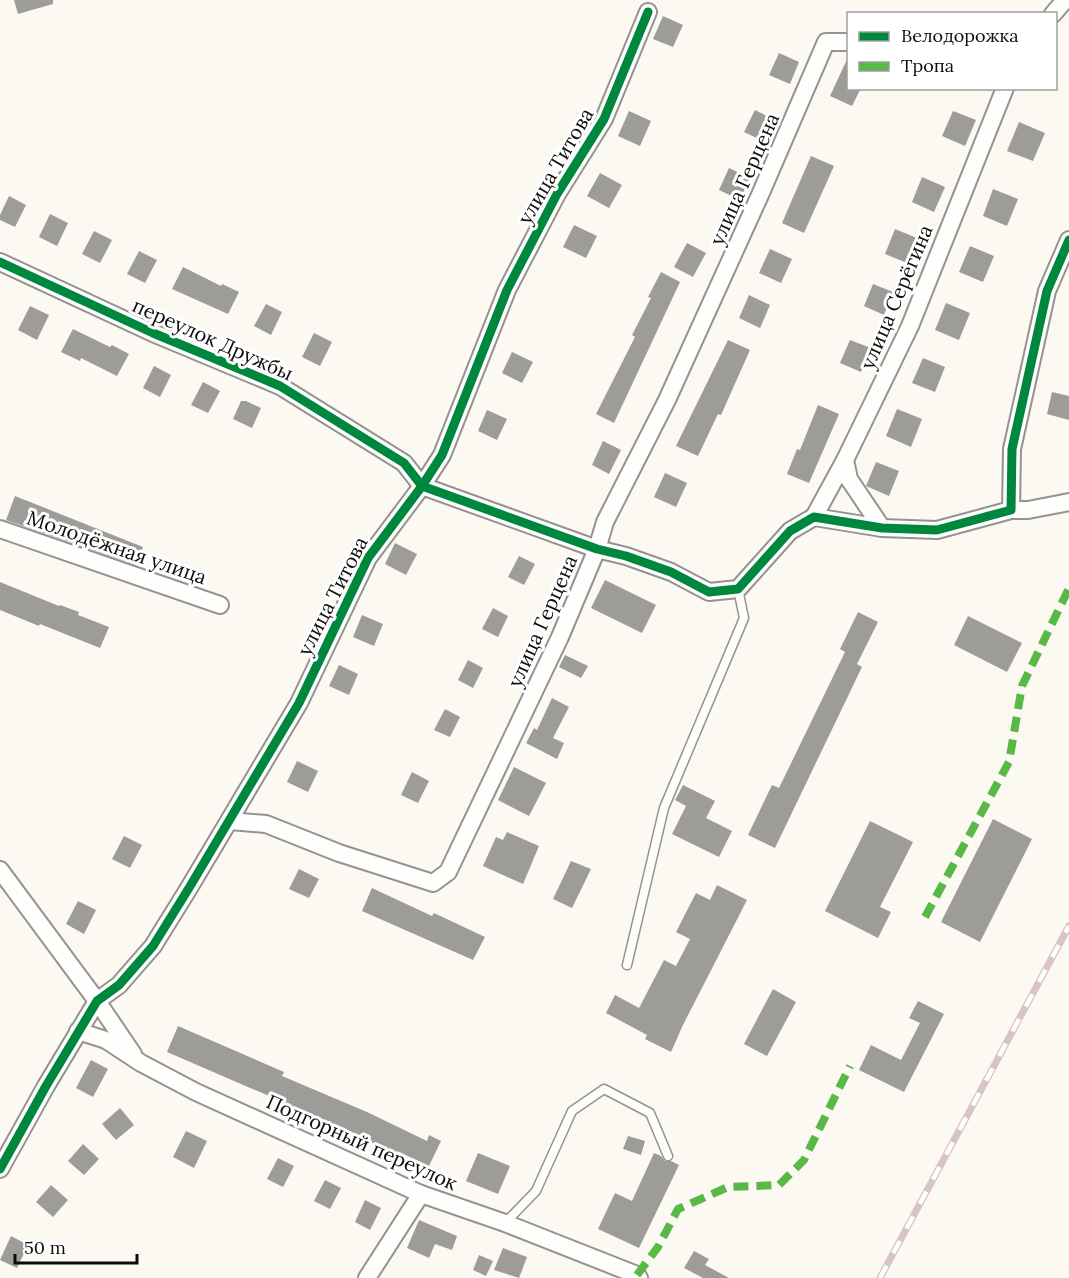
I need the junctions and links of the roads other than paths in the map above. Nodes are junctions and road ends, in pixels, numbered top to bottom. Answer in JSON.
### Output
{"nodes":[{"id":1,"x":1065,"y":0,"type":"edge"},
{"id":2,"x":648,"y":12,"type":"dead end"},
{"id":3,"x":1055,"y":12,"type":"edge"},
{"id":4,"x":847,"y":42,"type":"edge"},
{"id":5,"x":1004,"y":90,"type":"edge"},
{"id":6,"x":1069,"y":240,"type":"edge"},
{"id":7,"x":0,"y":262,"type":"edge"},
{"id":8,"x":845,"y":460,"type":"junction"},
{"id":9,"x":422,"y":486,"type":"junction"},
{"id":10,"x":1069,"y":502,"type":"edge"},
{"id":11,"x":1011,"y":510,"type":"junction"},
{"id":12,"x":814,"y":517,"type":"junction"},
{"id":13,"x":882,"y":528,"type":"junction"},
{"id":14,"x":0,"y":529,"type":"edge"},
{"id":15,"x":597,"y":549,"type":"junction"},
{"id":16,"x":738,"y":589,"type":"junction"},
{"id":17,"x":220,"y":605,"type":"dead end"},
{"id":18,"x":230,"y":821,"type":"junction"},
{"id":19,"x":0,"y":870,"type":"edge"},
{"id":20,"x":627,"y":965,"type":"dead end"},
{"id":21,"x":97,"y":1001,"type":"junction"},
{"id":22,"x":78,"y":1031,"type":"junction"},
{"id":23,"x":141,"y":1063,"type":"junction"},
{"id":24,"x":668,"y":1156,"type":"dead end"},
{"id":25,"x":0,"y":1169,"type":"edge"},
{"id":26,"x":421,"y":1194,"type":"junction"},
{"id":27,"x":505,"y":1223,"type":"junction"},
{"id":28,"x":638,"y":1276,"type":"edge"},
{"id":29,"x":366,"y":1278,"type":"edge"}],
"edges":[{"from":1,"to":3,"type":"street"},
{"from":2,"to":9,"type":"street","name":"улица Титова"},
{"from":4,"to":15,"type":"street","name":"улица Герцена"},
{"from":5,"to":8,"type":"street","name":"улица Серёгина"},
{"from":6,"to":11,"type":"street"},
{"from":7,"to":9,"type":"street","name":"переулок Дружбы"},
{"from":8,"to":12,"type":"street","name":"улица Серёгина"},
{"from":8,"to":13,"type":"street"},
{"from":9,"to":15,"type":"street","name":"переулок Дружбы"},
{"from":9,"to":18,"type":"street","name":"улица Титова"},
{"from":10,"to":11,"type":"street"},
{"from":11,"to":13,"type":"street"},
{"from":12,"to":13,"type":"street"},
{"from":12,"to":16,"type":"street"},
{"from":14,"to":17,"type":"street","name":"Молодёжная улица"},
{"from":15,"to":16,"type":"street"},
{"from":15,"to":18,"type":"street","name":"улица Герцена"},
{"from":16,"to":20,"type":"lane"},
{"from":18,"to":21,"type":"street","name":"улица Титова"},
{"from":19,"to":21,"type":"street"},
{"from":21,"to":22,"type":"street","name":"улица Титова"},
{"from":21,"to":23,"type":"street"},
{"from":22,"to":23,"type":"street","name":"Подгорный переулок"},
{"from":22,"to":25,"type":"street","name":"улица Титова"},
{"from":23,"to":26,"type":"street","name":"Подгорный переулок"},
{"from":24,"to":27,"type":"lane"},
{"from":26,"to":27,"type":"street","name":"Подгорный переулок"},
{"from":26,"to":29,"type":"street"},
{"from":27,"to":28,"type":"street","name":"Подгорный переулок"}]}
